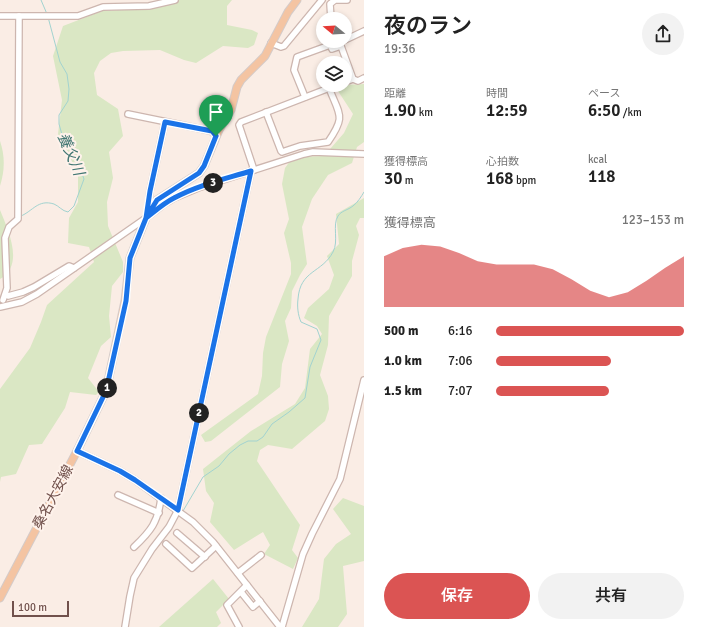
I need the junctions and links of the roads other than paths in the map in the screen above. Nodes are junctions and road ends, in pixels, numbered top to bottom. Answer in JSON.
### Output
{"nodes":[{"id":1,"x":175,"y":0,"type":"edge"},
{"id":2,"x":297,"y":0,"type":"edge"},
{"id":3,"x":322,"y":0,"type":"edge"},
{"id":4,"x":347,"y":0,"type":"edge"},
{"id":5,"x":331,"y":12,"type":"edge"},
{"id":6,"x":0,"y":16,"type":"edge"},
{"id":7,"x":18,"y":16,"type":"junction"},
{"id":8,"x":364,"y":32,"type":"edge"},
{"id":9,"x":352,"y":37,"type":"edge"},
{"id":10,"x":272,"y":43,"type":"junction"},
{"id":11,"x":318,"y":48,"type":"edge"},
{"id":12,"x":343,"y":48,"type":"edge"},
{"id":13,"x":364,"y":78,"type":"edge"},
{"id":14,"x":353,"y":79,"type":"joint"},
{"id":15,"x":318,"y":92,"type":"edge"},
{"id":16,"x":331,"y":92,"type":"edge"},
{"id":17,"x":305,"y":97,"type":"junction"},
{"id":18,"x":266,"y":112,"type":"junction"},
{"id":19,"x":128,"y":114,"type":"dead end"},
{"id":20,"x":165,"y":122,"type":"junction"},
{"id":21,"x":216,"y":136,"type":"junction"},
{"id":22,"x":364,"y":154,"type":"edge"},
{"id":23,"x":252,"y":171,"type":"junction"},
{"id":24,"x":146,"y":218,"type":"junction"},
{"id":25,"x":72,"y":270,"type":"junction"},
{"id":26,"x":0,"y":308,"type":"edge"},
{"id":27,"x":364,"y":380,"type":"edge"},
{"id":28,"x":77,"y":451,"type":"junction"},
{"id":29,"x":118,"y":495,"type":"dead end"},
{"id":30,"x":161,"y":498,"type":"junction"},
{"id":31,"x":178,"y":510,"type":"junction"},
{"id":32,"x":159,"y":513,"type":"junction"},
{"id":33,"x":177,"y":533,"type":"dead end"},
{"id":34,"x":166,"y":544,"type":"dead end"},
{"id":35,"x":216,"y":546,"type":"junction"},
{"id":36,"x":134,"y":547,"type":"dead end"},
{"id":37,"x":261,"y":555,"type":"dead end"},
{"id":38,"x":205,"y":557,"type":"junction"},
{"id":39,"x":238,"y":573,"type":"junction"},
{"id":40,"x":247,"y":585,"type":"junction"},
{"id":41,"x":241,"y":592,"type":"junction"},
{"id":42,"x":0,"y":598,"type":"edge"},
{"id":43,"x":260,"y":601,"type":"junction"},
{"id":44,"x":125,"y":627,"type":"edge"},
{"id":45,"x":239,"y":627,"type":"edge"},
{"id":46,"x":281,"y":627,"type":"edge"}],
"edges":[{"from":1,"to":7,"type":"street"},
{"from":2,"to":10,"type":"main road","name":"桑名大安線"},
{"from":3,"to":10,"type":"street"},
{"from":4,"to":5,"type":"street"},
{"from":6,"to":7,"type":"street"},
{"from":7,"to":25,"type":"street"},
{"from":8,"to":9,"type":"street"},
{"from":10,"to":21,"type":"main road","name":"桑名大安線"},
{"from":11,"to":17,"type":"street"},
{"from":12,"to":14,"type":"street"},
{"from":13,"to":14,"type":"street"},
{"from":15,"to":17,"type":"street"},
{"from":16,"to":18,"type":"street"},
{"from":17,"to":18,"type":"street"},
{"from":18,"to":23,"type":"street"},
{"from":19,"to":20,"type":"street"},
{"from":20,"to":21,"type":"street"},
{"from":20,"to":24,"type":"street"},
{"from":21,"to":24,"type":"main road","name":"桑名大安線"},
{"from":22,"to":23,"type":"street"},
{"from":23,"to":24,"type":"street"},
{"from":23,"to":31,"type":"street"},
{"from":24,"to":25,"type":"street"},
{"from":24,"to":28,"type":"main road","name":"桑名大安線"},
{"from":25,"to":26,"type":"street"},
{"from":27,"to":46,"type":"street"},
{"from":28,"to":30,"type":"street"},
{"from":28,"to":42,"type":"main road","name":"桑名大安線"},
{"from":29,"to":32,"type":"street"},
{"from":30,"to":31,"type":"street"},
{"from":30,"to":32,"type":"street"},
{"from":31,"to":35,"type":"street"},
{"from":31,"to":44,"type":"street"},
{"from":32,"to":36,"type":"street"},
{"from":33,"to":38,"type":"street"},
{"from":34,"to":38,"type":"street"},
{"from":35,"to":38,"type":"street"},
{"from":35,"to":39,"type":"street"},
{"from":37,"to":39,"type":"street"},
{"from":39,"to":40,"type":"street"},
{"from":40,"to":41,"type":"street"},
{"from":40,"to":43,"type":"street"},
{"from":41,"to":43,"type":"street"},
{"from":41,"to":45,"type":"street"},
{"from":43,"to":46,"type":"street"}]}
